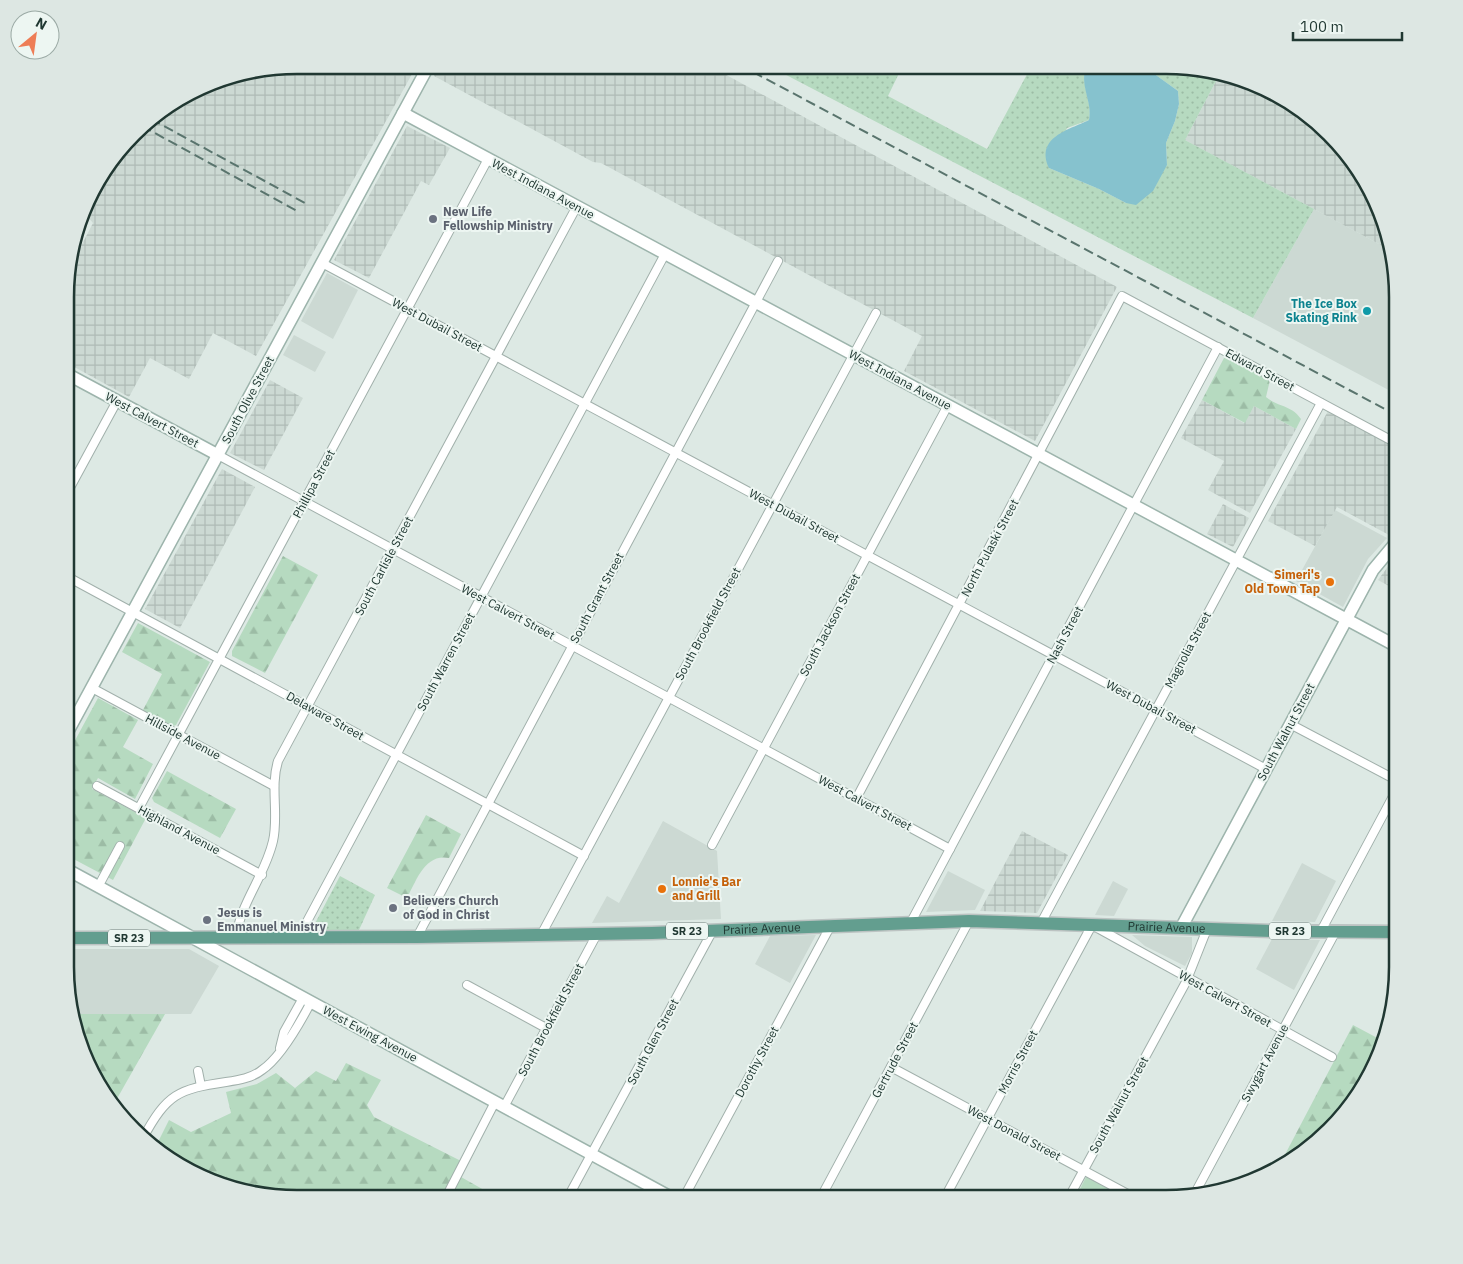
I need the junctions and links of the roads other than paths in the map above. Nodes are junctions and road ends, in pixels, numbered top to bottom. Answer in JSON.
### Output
{"nodes":[{"id":1,"x":424,"y":74,"type":"edge"},
{"id":2,"x":403,"y":113,"type":"junction"},
{"id":3,"x":488,"y":159,"type":"junction"},
{"id":4,"x":576,"y":206,"type":"junction"},
{"id":5,"x":665,"y":254,"type":"junction"},
{"id":6,"x":778,"y":260,"type":"dead end"},
{"id":7,"x":322,"y":263,"type":"junction"},
{"id":8,"x":1122,"y":296,"type":"joint"},
{"id":9,"x":755,"y":303,"type":"junction"},
{"id":10,"x":408,"y":309,"type":"junction"},
{"id":11,"x":876,"y":314,"type":"dead end"},
{"id":12,"x":1218,"y":347,"type":"junction"},
{"id":13,"x":853,"y":354,"type":"junction"},
{"id":14,"x":496,"y":356,"type":"junction"},
{"id":15,"x":74,"y":378,"type":"edge"},
{"id":16,"x":117,"y":401,"type":"junction"},
{"id":17,"x":1321,"y":403,"type":"junction"},
{"id":18,"x":584,"y":404,"type":"junction"},
{"id":19,"x":948,"y":405,"type":"junction"},
{"id":20,"x":1389,"y":439,"type":"edge"},
{"id":21,"x":675,"y":452,"type":"junction"},
{"id":22,"x":218,"y":455,"type":"junction"},
{"id":23,"x":1039,"y":455,"type":"junction"},
{"id":24,"x":74,"y":479,"type":"edge"},
{"id":25,"x":304,"y":502,"type":"junction"},
{"id":26,"x":772,"y":505,"type":"junction"},
{"id":27,"x":1134,"y":506,"type":"junction"},
{"id":28,"x":393,"y":549,"type":"junction"},
{"id":29,"x":1389,"y":551,"type":"edge"},
{"id":30,"x":867,"y":555,"type":"junction"},
{"id":31,"x":1236,"y":561,"type":"junction"},
{"id":32,"x":74,"y":580,"type":"edge"},
{"id":33,"x":481,"y":597,"type":"junction"},
{"id":34,"x":959,"y":605,"type":"junction"},
{"id":35,"x":133,"y":613,"type":"junction"},
{"id":36,"x":1346,"y":619,"type":"junction"},
{"id":37,"x":1389,"y":641,"type":"edge"},
{"id":38,"x":572,"y":645,"type":"junction"},
{"id":39,"x":1054,"y":655,"type":"junction"},
{"id":40,"x":219,"y":659,"type":"junction"},
{"id":41,"x":92,"y":688,"type":"junction"},
{"id":42,"x":668,"y":698,"type":"junction"},
{"id":43,"x":308,"y":706,"type":"junction"},
{"id":44,"x":1156,"y":710,"type":"junction"},
{"id":45,"x":74,"y":721,"type":"edge"},
{"id":46,"x":1290,"y":724,"type":"junction"},
{"id":47,"x":178,"y":735,"type":"junction"},
{"id":48,"x":764,"y":749,"type":"junction"},
{"id":49,"x":396,"y":755,"type":"junction"},
{"id":50,"x":1266,"y":769,"type":"junction"},
{"id":51,"x":1389,"y":776,"type":"edge"},
{"id":52,"x":97,"y":786,"type":"dead end"},
{"id":53,"x":274,"y":786,"type":"junction"},
{"id":54,"x":856,"y":799,"type":"junction"},
{"id":55,"x":488,"y":802,"type":"junction"},
{"id":56,"x":1389,"y":804,"type":"edge"},
{"id":57,"x":139,"y":808,"type":"junction"},
{"id":58,"x":120,"y":846,"type":"dead end"},
{"id":59,"x":712,"y":846,"type":"dead end"},
{"id":60,"x":950,"y":849,"type":"junction"},
{"id":61,"x":584,"y":856,"type":"junction"},
{"id":62,"x":74,"y":874,"type":"edge"},
{"id":63,"x":262,"y":875,"type":"junction"},
{"id":64,"x":98,"y":887,"type":"junction"},
{"id":65,"x":969,"y":921,"type":"junction"},
{"id":66,"x":911,"y":922,"type":"junction"},
{"id":67,"x":1042,"y":923,"type":"junction"},
{"id":68,"x":831,"y":925,"type":"junction"},
{"id":69,"x":1092,"y":925,"type":"junction"},
{"id":70,"x":1181,"y":928,"type":"junction"},
{"id":71,"x":1207,"y":929,"type":"junction"},
{"id":72,"x":713,"y":930,"type":"junction"},
{"id":73,"x":1320,"y":931,"type":"junction"},
{"id":74,"x":1336,"y":931,"type":"junction"},
{"id":75,"x":1389,"y":932,"type":"edge"},
{"id":76,"x":597,"y":934,"type":"junction"},
{"id":77,"x":542,"y":935,"type":"junction"},
{"id":78,"x":74,"y":938,"type":"edge"},
{"id":79,"x":192,"y":938,"type":"junction"},
{"id":80,"x":236,"y":938,"type":"junction"},
{"id":81,"x":301,"y":938,"type":"junction"},
{"id":82,"x":417,"y":938,"type":"junction"},
{"id":83,"x":1187,"y":978,"type":"junction"},
{"id":84,"x":467,"y":985,"type":"dead end"},
{"id":85,"x":307,"y":1000,"type":"junction"},
{"id":86,"x":546,"y":1028,"type":"junction"},
{"id":87,"x":1283,"y":1031,"type":"junction"},
{"id":88,"x":1332,"y":1057,"type":"dead end"},
{"id":89,"x":891,"y":1067,"type":"junction"},
{"id":90,"x":198,"y":1071,"type":"dead end"},
{"id":91,"x":201,"y":1086,"type":"junction"},
{"id":92,"x":499,"y":1104,"type":"junction"},
{"id":93,"x":987,"y":1119,"type":"junction"},
{"id":94,"x":146,"y":1132,"type":"edge"},
{"id":95,"x":592,"y":1154,"type":"junction"},
{"id":96,"x":1084,"y":1170,"type":"junction"},
{"id":97,"x":1199,"y":1188,"type":"edge"},
{"id":98,"x":449,"y":1190,"type":"edge"},
{"id":99,"x":572,"y":1190,"type":"edge"},
{"id":100,"x":658,"y":1190,"type":"edge"},
{"id":101,"x":688,"y":1190,"type":"edge"},
{"id":102,"x":825,"y":1190,"type":"edge"},
{"id":103,"x":949,"y":1190,"type":"edge"},
{"id":104,"x":1073,"y":1190,"type":"edge"},
{"id":105,"x":1122,"y":1190,"type":"edge"}],
"edges":[{"from":1,"to":2,"type":"street","name":"South Olive Street"},
{"from":2,"to":3,"type":"street","name":"West Indiana Avenue"},
{"from":2,"to":7,"type":"street","name":"South Olive Street"},
{"from":3,"to":4,"type":"street","name":"West Indiana Avenue"},
{"from":3,"to":10,"type":"street","name":"Phillipa Street"},
{"from":4,"to":5,"type":"street","name":"West Indiana Avenue"},
{"from":4,"to":14,"type":"street","name":"South Carlisle Street"},
{"from":5,"to":9,"type":"street","name":"West Indiana Avenue"},
{"from":5,"to":18,"type":"street","name":"South Warren Street"},
{"from":6,"to":9,"type":"street","name":"South Grant Street"},
{"from":7,"to":10,"type":"street","name":"West Dubail Street"},
{"from":7,"to":22,"type":"street","name":"South Olive Street"},
{"from":8,"to":12,"type":"street","name":"Edward Street"},
{"from":8,"to":23,"type":"street","name":"North Pulaski Street"},
{"from":9,"to":13,"type":"street","name":"West Indiana Avenue"},
{"from":9,"to":21,"type":"street","name":"South Grant Street"},
{"from":10,"to":14,"type":"street","name":"West Dubail Street"},
{"from":10,"to":25,"type":"street","name":"Phillipa Street"},
{"from":11,"to":13,"type":"street","name":"South Brookfield Street"},
{"from":12,"to":17,"type":"street","name":"Edward Street"},
{"from":12,"to":27,"type":"street","name":"Nash Street"},
{"from":13,"to":19,"type":"street","name":"West Indiana Avenue"},
{"from":13,"to":26,"type":"street","name":"South Brookfield Street"},
{"from":14,"to":18,"type":"street","name":"West Dubail Street"},
{"from":14,"to":28,"type":"street","name":"South Carlisle Street"},
{"from":15,"to":16,"type":"street","name":"West Calvert Street"},
{"from":16,"to":22,"type":"street","name":"West Calvert Street"},
{"from":16,"to":24,"type":"street"},
{"from":17,"to":20,"type":"street","name":"Edward Street"},
{"from":17,"to":31,"type":"street","name":"Magnolia Street"},
{"from":18,"to":21,"type":"street","name":"West Dubail Street"},
{"from":18,"to":33,"type":"street","name":"South Warren Street"},
{"from":19,"to":23,"type":"street","name":"West Indiana Avenue"},
{"from":19,"to":30,"type":"street","name":"South Jackson Street"},
{"from":21,"to":26,"type":"street","name":"West Dubail Street"},
{"from":21,"to":38,"type":"street","name":"South Grant Street"},
{"from":22,"to":25,"type":"street","name":"West Calvert Street"},
{"from":22,"to":35,"type":"street","name":"South Olive Street"},
{"from":23,"to":27,"type":"street","name":"West Indiana Avenue"},
{"from":23,"to":34,"type":"street","name":"North Pulaski Street"},
{"from":25,"to":28,"type":"street","name":"West Calvert Street"},
{"from":25,"to":40,"type":"street","name":"Phillipa Street"},
{"from":26,"to":30,"type":"street","name":"West Dubail Street"},
{"from":26,"to":42,"type":"street","name":"South Brookfield Street"},
{"from":27,"to":31,"type":"street","name":"West Indiana Avenue"},
{"from":27,"to":39,"type":"street","name":"Nash Street"},
{"from":28,"to":33,"type":"street","name":"West Calvert Street"},
{"from":28,"to":43,"type":"street","name":"South Carlisle Street"},
{"from":29,"to":36,"type":"street","name":"South Walnut Street"},
{"from":30,"to":34,"type":"street","name":"West Dubail Street"},
{"from":30,"to":48,"type":"street","name":"South Jackson Street"},
{"from":31,"to":36,"type":"street","name":"West Indiana Avenue"},
{"from":31,"to":44,"type":"street","name":"Magnolia Street"},
{"from":32,"to":35,"type":"street","name":"Delaware Street"},
{"from":33,"to":38,"type":"street","name":"West Calvert Street"},
{"from":33,"to":49,"type":"street","name":"South Warren Street"},
{"from":34,"to":39,"type":"street","name":"West Dubail Street"},
{"from":34,"to":54,"type":"street","name":"North Pulaski Street"},
{"from":35,"to":40,"type":"street","name":"Delaware Street"},
{"from":35,"to":41,"type":"street","name":"South Olive Street"},
{"from":36,"to":37,"type":"street","name":"West Indiana Avenue"},
{"from":36,"to":46,"type":"street","name":"South Walnut Street"},
{"from":38,"to":42,"type":"street","name":"West Calvert Street"},
{"from":38,"to":55,"type":"street","name":"South Grant Street"},
{"from":39,"to":44,"type":"street","name":"West Dubail Street"},
{"from":39,"to":60,"type":"street","name":"Nash Street"},
{"from":40,"to":43,"type":"street","name":"Delaware Street"},
{"from":40,"to":47,"type":"street","name":"Phillipa Street"},
{"from":41,"to":45,"type":"street","name":"South Olive Street"},
{"from":41,"to":47,"type":"street","name":"Hillside Avenue"},
{"from":42,"to":48,"type":"street","name":"West Calvert Street"},
{"from":42,"to":61,"type":"street","name":"South Brookfield Street"},
{"from":43,"to":49,"type":"street","name":"Delaware Street"},
{"from":43,"to":53,"type":"street","name":"South Carlisle Street"},
{"from":44,"to":50,"type":"street","name":"West Dubail Street"},
{"from":44,"to":67,"type":"street","name":"Magnolia Street"},
{"from":46,"to":50,"type":"street","name":"South Walnut Street"},
{"from":46,"to":51,"type":"street"},
{"from":47,"to":53,"type":"street","name":"Hillside Avenue"},
{"from":47,"to":57,"type":"street","name":"Phillipa Street"},
{"from":48,"to":54,"type":"street","name":"West Calvert Street"},
{"from":48,"to":59,"type":"street","name":"South Jackson Street"},
{"from":49,"to":55,"type":"street","name":"Delaware Street"},
{"from":49,"to":81,"type":"street","name":"South Warren Street"},
{"from":50,"to":70,"type":"street","name":"South Walnut Street"},
{"from":52,"to":57,"type":"street","name":"Highland Avenue"},
{"from":53,"to":63,"type":"street","name":"South Carlisle Street"},
{"from":54,"to":60,"type":"street","name":"West Calvert Street"},
{"from":55,"to":61,"type":"street","name":"Delaware Street"},
{"from":55,"to":82,"type":"street","name":"South Grant Street"},
{"from":56,"to":73,"type":"street"},
{"from":57,"to":63,"type":"street","name":"Highland Avenue"},
{"from":58,"to":64,"type":"street"},
{"from":60,"to":66,"type":"street","name":"Nash Street"},
{"from":61,"to":77,"type":"street","name":"South Brookfield Street"},
{"from":62,"to":64,"type":"street","name":"West Ewing Avenue"},
{"from":63,"to":80,"type":"street","name":"South Carlisle Street"},
{"from":64,"to":79,"type":"street","name":"West Ewing Avenue"},
{"from":65,"to":66,"type":"main road","name":"Prairie Avenue","number":"SR 23"},
{"from":65,"to":67,"type":"main road","name":"Prairie Avenue","number":"SR 23"},
{"from":65,"to":89,"type":"street","name":"Gertrude Street"},
{"from":66,"to":68,"type":"main road","name":"Prairie Avenue","number":"SR 23"},
{"from":67,"to":69,"type":"main road","name":"Prairie Avenue","number":"SR 23"},
{"from":68,"to":72,"type":"main road","name":"Prairie Avenue","number":"SR 23"},
{"from":68,"to":101,"type":"street","name":"Dorothy Street"},
{"from":69,"to":70,"type":"main road","name":"Prairie Avenue","number":"SR 23"},
{"from":69,"to":83,"type":"street","name":"West Calvert Street"},
{"from":69,"to":93,"type":"street","name":"Morris Street"},
{"from":70,"to":71,"type":"main road","name":"Prairie Avenue","number":"SR 23"},
{"from":71,"to":73,"type":"main road","name":"Prairie Avenue","number":"SR 23"},
{"from":71,"to":83,"type":"street","name":"South Walnut Street"},
{"from":72,"to":76,"type":"main road","name":"Prairie Avenue","number":"SR 23"},
{"from":72,"to":95,"type":"street","name":"South Glen Street"},
{"from":73,"to":74,"type":"main road","name":"Prairie Avenue","number":"SR 23"},
{"from":74,"to":75,"type":"main road","name":"Prairie Avenue","number":"SR 23"},
{"from":74,"to":87,"type":"street","name":"Swygart Avenue"},
{"from":76,"to":77,"type":"main road","name":"Prairie Avenue","number":"SR 23"},
{"from":76,"to":86,"type":"street","name":"South Brookfield Street"},
{"from":77,"to":82,"type":"main road","name":"Prairie Avenue","number":"SR 23"},
{"from":78,"to":79,"type":"main road","name":"Prairie Avenue","number":"SR 23"},
{"from":79,"to":80,"type":"main road","name":"Prairie Avenue","number":"SR 23"},
{"from":79,"to":85,"type":"street","name":"West Ewing Avenue"},
{"from":80,"to":81,"type":"main road","name":"Prairie Avenue","number":"SR 23"},
{"from":81,"to":82,"type":"main road","name":"Prairie Avenue","number":"SR 23"},
{"from":83,"to":87,"type":"street","name":"West Calvert Street"},
{"from":83,"to":96,"type":"street","name":"South Walnut Street"},
{"from":84,"to":86,"type":"street"},
{"from":85,"to":91,"type":"street"},
{"from":85,"to":92,"type":"street","name":"West Ewing Avenue"},
{"from":86,"to":92,"type":"street","name":"South Brookfield Street"},
{"from":87,"to":88,"type":"street","name":"West Calvert Street"},
{"from":87,"to":97,"type":"street","name":"Swygart Avenue"},
{"from":89,"to":93,"type":"street","name":"West Donald Street"},
{"from":89,"to":102,"type":"street","name":"Gertrude Street"},
{"from":90,"to":91,"type":"street"},
{"from":91,"to":94,"type":"street"},
{"from":92,"to":95,"type":"street","name":"West Ewing Avenue"},
{"from":92,"to":98,"type":"street","name":"South Brookfield Street"},
{"from":93,"to":96,"type":"street","name":"West Donald Street"},
{"from":93,"to":103,"type":"street","name":"Morris Street"},
{"from":95,"to":99,"type":"street","name":"South Glen Street"},
{"from":95,"to":100,"type":"street","name":"West Ewing Avenue"},
{"from":96,"to":104,"type":"street","name":"South Walnut Street"},
{"from":96,"to":105,"type":"street","name":"West Donald Street"}]}
